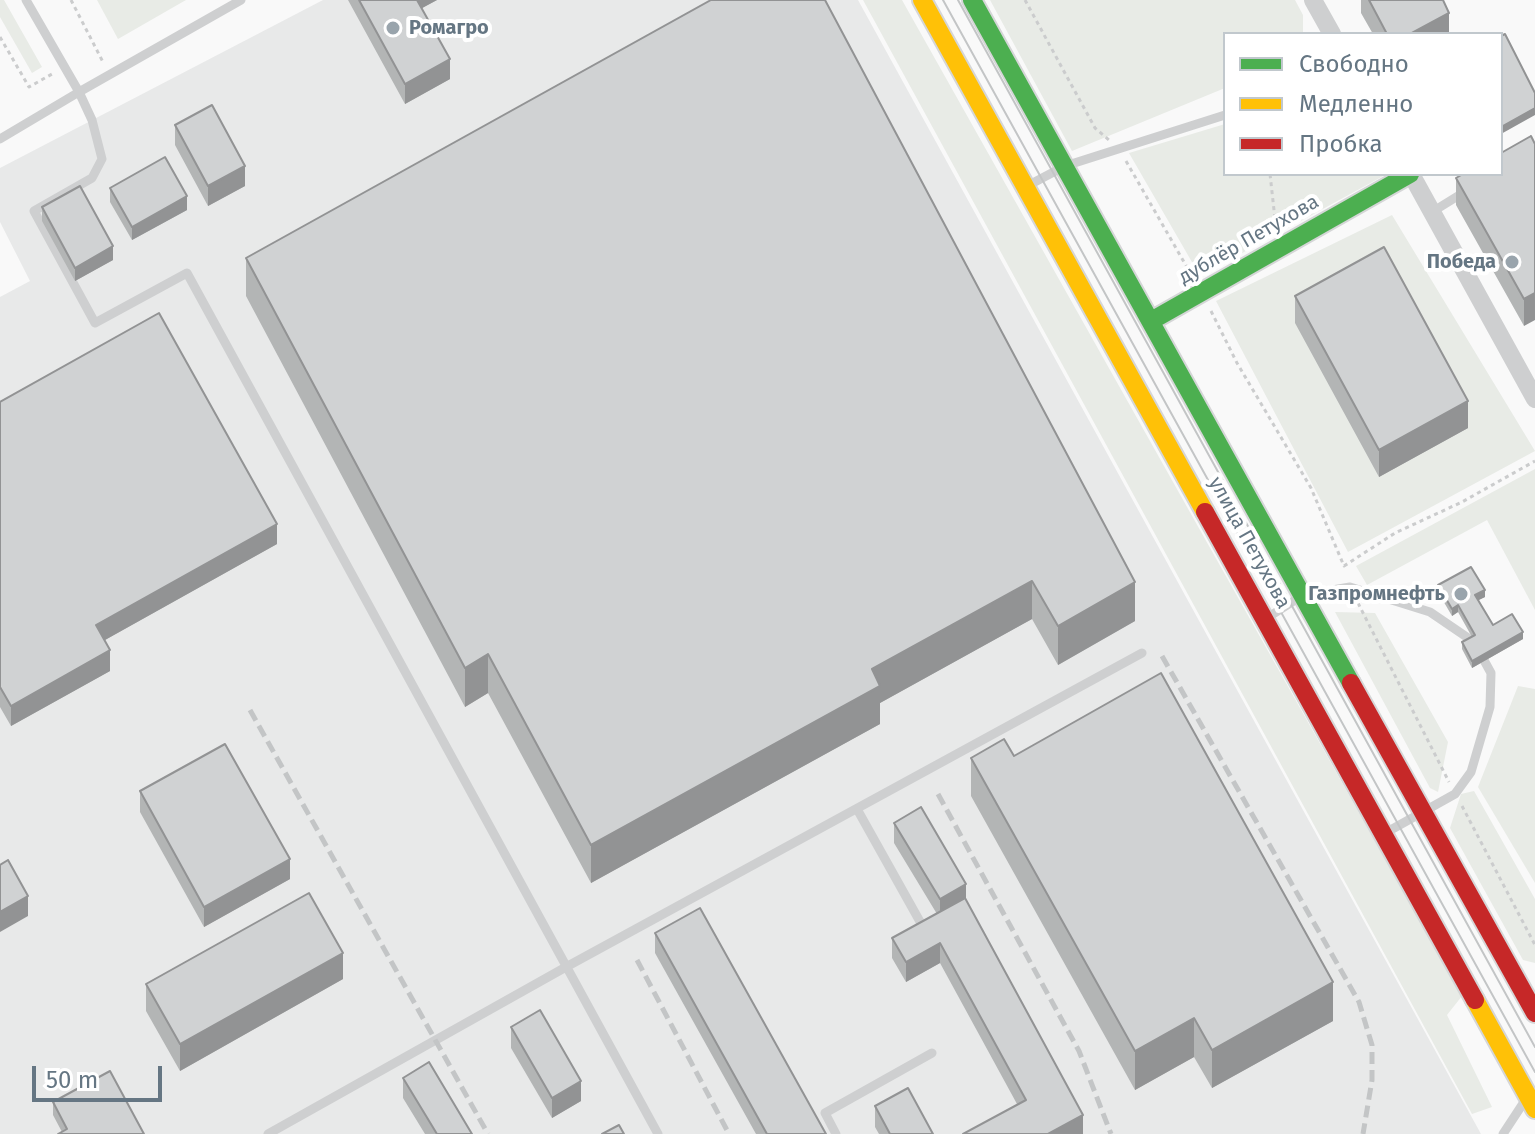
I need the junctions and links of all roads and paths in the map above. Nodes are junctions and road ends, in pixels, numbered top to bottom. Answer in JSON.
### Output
{"nodes":[{"id":1,"x":26,"y":0,"type":"edge"},
{"id":2,"x":71,"y":0,"type":"edge"},
{"id":3,"x":241,"y":0,"type":"edge"},
{"id":4,"x":922,"y":0,"type":"edge"},
{"id":5,"x":972,"y":0,"type":"edge"},
{"id":6,"x":1025,"y":0,"type":"edge"},
{"id":7,"x":1313,"y":0,"type":"edge"},
{"id":8,"x":1331,"y":32,"type":"edge"},
{"id":9,"x":0,"y":37,"type":"edge"},
{"id":10,"x":65,"y":67,"type":"junction"},
{"id":11,"x":110,"y":75,"type":"junction"},
{"id":12,"x":79,"y":92,"type":"junction"},
{"id":13,"x":1223,"y":116,"type":"edge"},
{"id":14,"x":0,"y":139,"type":"edge"},
{"id":15,"x":1118,"y":149,"type":"junction"},
{"id":16,"x":1065,"y":166,"type":"junction"},
{"id":17,"x":1407,"y":176,"type":"edge"},
{"id":18,"x":1412,"y":176,"type":"edge"},
{"id":19,"x":1481,"y":182,"type":"edge"},
{"id":20,"x":1026,"y":187,"type":"junction"},
{"id":21,"x":1432,"y":212,"type":"junction"},
{"id":22,"x":1202,"y":292,"type":"junction"},
{"id":23,"x":1151,"y":321,"type":"junction"},
{"id":24,"x":1535,"y":399,"type":"edge"},
{"id":25,"x":1535,"y":461,"type":"edge"},
{"id":26,"x":1344,"y":566,"type":"junction"},
{"id":27,"x":1350,"y":587,"type":"junction"},
{"id":28,"x":1303,"y":595,"type":"junction"},
{"id":29,"x":1265,"y":619,"type":"junction"},
{"id":30,"x":1142,"y":653,"type":"dead end"},
{"id":31,"x":1455,"y":794,"type":"junction"},
{"id":32,"x":857,"y":809,"type":"junction"},
{"id":33,"x":1424,"y":812,"type":"junction"},
{"id":34,"x":1384,"y":834,"type":"junction"},
{"id":35,"x":923,"y":927,"type":"edge"},
{"id":36,"x":1535,"y":945,"type":"edge"},
{"id":37,"x":566,"y":967,"type":"junction"},
{"id":38,"x":1528,"y":983,"type":"edge"},
{"id":39,"x":1535,"y":1013,"type":"edge"},
{"id":40,"x":932,"y":1053,"type":"dead end"},
{"id":41,"x":1533,"y":1099,"type":"edge"},
{"id":42,"x":268,"y":1134,"type":"edge"},
{"id":43,"x":658,"y":1134,"type":"edge"},
{"id":44,"x":836,"y":1134,"type":"edge"},
{"id":45,"x":1503,"y":1134,"type":"edge"}],
"edges":[{"from":1,"to":10,"type":"lane"},
{"from":2,"to":11,"type":"path"},
{"from":3,"to":11,"type":"lane"},
{"from":4,"to":20,"type":"main road","name":"улица Петухова"},
{"from":5,"to":16,"type":"main road","name":"улица Петухова"},
{"from":6,"to":15,"type":"path"},
{"from":7,"to":8,"type":"street"},
{"from":9,"to":10,"type":"path"},
{"from":10,"to":12,"type":"lane"},
{"from":11,"to":12,"type":"lane"},
{"from":12,"to":14,"type":"lane"},
{"from":12,"to":37,"type":"lane"},
{"from":13,"to":15,"type":"lane"},
{"from":15,"to":16,"type":"lane"},
{"from":15,"to":22,"type":"path"},
{"from":16,"to":20,"type":"lane"},
{"from":16,"to":23,"type":"main road","name":"улица Петухова"},
{"from":17,"to":22,"type":"main road","name":"дублёр Петухова"},
{"from":18,"to":21,"type":"street"},
{"from":19,"to":21,"type":"lane"},
{"from":20,"to":29,"type":"main road","name":"улица Петухова"},
{"from":21,"to":24,"type":"street"},
{"from":22,"to":23,"type":"main road","name":"дублёр Петухова"},
{"from":22,"to":26,"type":"path"},
{"from":23,"to":28,"type":"main road","name":"улица Петухова"},
{"from":25,"to":26,"type":"path"},
{"from":26,"to":27,"type":"path"},
{"from":27,"to":28,"type":"lane"},
{"from":27,"to":31,"type":"path"},
{"from":27,"to":31,"type":"lane"},
{"from":28,"to":29,"type":"lane"},
{"from":28,"to":33,"type":"main road","name":"улица Петухова"},
{"from":29,"to":34,"type":"main road","name":"улица Петухова"},
{"from":30,"to":32,"type":"lane"},
{"from":31,"to":33,"type":"lane"},
{"from":31,"to":36,"type":"path"},
{"from":32,"to":35,"type":"lane"},
{"from":32,"to":37,"type":"lane"},
{"from":33,"to":34,"type":"lane"},
{"from":33,"to":38,"type":"main road","name":"улица Петухова"},
{"from":34,"to":41,"type":"main road","name":"улица Петухова"},
{"from":37,"to":42,"type":"lane"},
{"from":37,"to":43,"type":"lane"},
{"from":38,"to":39,"type":"main road","name":"улица Петухова"},
{"from":40,"to":44,"type":"lane"},
{"from":41,"to":45,"type":"lane"}]}
